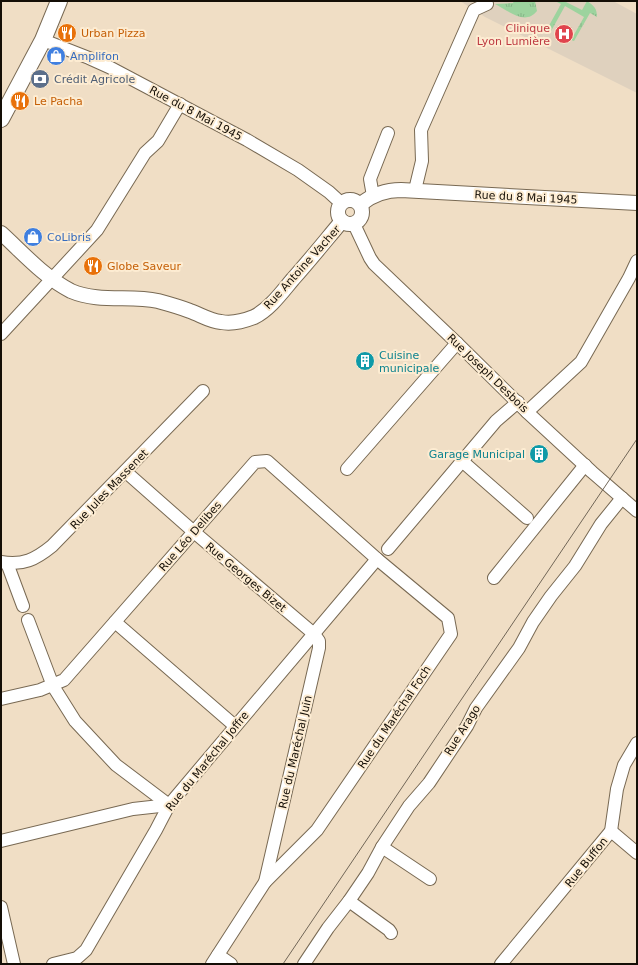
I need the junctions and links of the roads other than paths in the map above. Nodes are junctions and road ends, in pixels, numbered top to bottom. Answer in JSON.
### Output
{"nodes":[{"id":1,"x":59,"y":1,"type":"edge"},
{"id":2,"x":487,"y":4,"type":"dead end"},
{"id":3,"x":43,"y":40,"type":"junction"},
{"id":4,"x":180,"y":104,"type":"junction"},
{"id":5,"x":1,"y":119,"type":"edge"},
{"id":6,"x":388,"y":133,"type":"dead end"},
{"id":7,"x":415,"y":190,"type":"junction"},
{"id":8,"x":373,"y":196,"type":"junction"},
{"id":9,"x":341,"y":203,"type":"junction"},
{"id":10,"x":637,"y":203,"type":"edge"},
{"id":11,"x":361,"y":204,"type":"junction"},
{"id":12,"x":348,"y":222,"type":"junction"},
{"id":13,"x":1,"y":233,"type":"edge"},
{"id":14,"x":637,"y":261,"type":"edge"},
{"id":15,"x":53,"y":280,"type":"junction"},
{"id":16,"x":1,"y":334,"type":"edge"},
{"id":17,"x":457,"y":343,"type":"junction"},
{"id":18,"x":203,"y":391,"type":"dead end"},
{"id":19,"x":518,"y":402,"type":"junction"},
{"id":20,"x":527,"y":412,"type":"junction"},
{"id":21,"x":462,"y":461,"type":"junction"},
{"id":22,"x":585,"y":465,"type":"junction"},
{"id":23,"x":347,"y":469,"type":"dead end"},
{"id":24,"x":126,"y":472,"type":"junction"},
{"id":25,"x":622,"y":498,"type":"junction"},
{"id":26,"x":637,"y":511,"type":"edge"},
{"id":27,"x":527,"y":518,"type":"dead end"},
{"id":28,"x":194,"y":532,"type":"junction"},
{"id":29,"x":388,"y":549,"type":"dead end"},
{"id":30,"x":377,"y":559,"type":"junction"},
{"id":31,"x":4,"y":562,"type":"edge"},
{"id":32,"x":494,"y":578,"type":"dead end"},
{"id":33,"x":22,"y":606,"type":"dead end"},
{"id":34,"x":28,"y":620,"type":"dead end"},
{"id":35,"x":115,"y":622,"type":"junction"},
{"id":36,"x":314,"y":634,"type":"junction"},
{"id":37,"x":53,"y":686,"type":"junction"},
{"id":38,"x":1,"y":700,"type":"edge"},
{"id":39,"x":235,"y":726,"type":"junction"},
{"id":40,"x":637,"y":743,"type":"edge"},
{"id":41,"x":169,"y":805,"type":"junction"},
{"id":42,"x":611,"y":831,"type":"junction"},
{"id":43,"x":1,"y":840,"type":"edge"},
{"id":44,"x":382,"y":847,"type":"junction"},
{"id":45,"x":637,"y":853,"type":"edge"},
{"id":46,"x":430,"y":879,"type":"dead end"},
{"id":47,"x":265,"y":882,"type":"junction"},
{"id":48,"x":349,"y":901,"type":"junction"},
{"id":49,"x":1,"y":907,"type":"edge"},
{"id":50,"x":391,"y":933,"type":"dead end"},
{"id":51,"x":215,"y":960,"type":"edge"},
{"id":52,"x":14,"y":964,"type":"edge"},
{"id":53,"x":53,"y":964,"type":"edge"},
{"id":54,"x":231,"y":964,"type":"edge"},
{"id":55,"x":304,"y":964,"type":"edge"},
{"id":56,"x":501,"y":964,"type":"edge"}],
"edges":[{"from":1,"to":3,"type":"main road"},
{"from":2,"to":7,"type":"street"},
{"from":3,"to":4,"type":"street","name":"Rue du 8 Mai 1945"},
{"from":3,"to":5,"type":"main road"},
{"from":4,"to":9,"type":"street","name":"Rue du 8 Mai 1945"},
{"from":4,"to":15,"type":"street"},
{"from":6,"to":8,"type":"street"},
{"from":7,"to":8,"type":"street","name":"Rue du 8 Mai 1945"},
{"from":7,"to":10,"type":"street","name":"Rue du 8 Mai 1945"},
{"from":8,"to":11,"type":"street","name":"Rue du 8 Mai 1945"},
{"from":9,"to":11,"type":"street"},
{"from":9,"to":12,"type":"street"},
{"from":11,"to":12,"type":"street"},
{"from":12,"to":15,"type":"street","name":"Rue Antoine Vacher"},
{"from":12,"to":17,"type":"street","name":"Rue Joseph Desbois"},
{"from":13,"to":15,"type":"street","name":"Rue Antoine Vacher"},
{"from":14,"to":20,"type":"street"},
{"from":15,"to":16,"type":"street"},
{"from":17,"to":19,"type":"street","name":"Rue Joseph Desbois"},
{"from":17,"to":23,"type":"street"},
{"from":18,"to":24,"type":"street","name":"Rue Jules Massenet"},
{"from":19,"to":20,"type":"street","name":"Rue Joseph Desbois"},
{"from":19,"to":21,"type":"street"},
{"from":20,"to":22,"type":"street","name":"Rue Joseph Desbois"},
{"from":21,"to":27,"type":"street"},
{"from":21,"to":29,"type":"street"},
{"from":22,"to":25,"type":"street","name":"Rue Joseph Desbois"},
{"from":22,"to":32,"type":"street"},
{"from":24,"to":28,"type":"street","name":"Rue Georges Bizet"},
{"from":24,"to":31,"type":"street","name":"Rue Jules Massenet"},
{"from":25,"to":26,"type":"street","name":"Rue Joseph Desbois"},
{"from":25,"to":44,"type":"street","name":"Rue Arago"},
{"from":28,"to":30,"type":"street","name":"Rue Léo Delibes"},
{"from":28,"to":35,"type":"street","name":"Rue Léo Delibes"},
{"from":28,"to":36,"type":"street","name":"Rue Georges Bizet"},
{"from":30,"to":36,"type":"street"},
{"from":30,"to":47,"type":"street","name":"Rue du Maréchal Foch"},
{"from":31,"to":33,"type":"street"},
{"from":34,"to":37,"type":"street"},
{"from":35,"to":37,"type":"street","name":"Rue Léo Delibes"},
{"from":35,"to":39,"type":"street"},
{"from":36,"to":39,"type":"street","name":"Rue du Maréchal Joffre"},
{"from":36,"to":47,"type":"street","name":"Rue du Maréchal Juin"},
{"from":37,"to":38,"type":"street","name":"Rue Léo Delibes"},
{"from":37,"to":41,"type":"street"},
{"from":39,"to":41,"type":"street","name":"Rue du Maréchal Joffre"},
{"from":40,"to":42,"type":"street","name":"Rue Buffon"},
{"from":41,"to":43,"type":"street"},
{"from":41,"to":53,"type":"street","name":"Rue du Maréchal Joffre"},
{"from":42,"to":45,"type":"street"},
{"from":42,"to":56,"type":"street","name":"Rue Buffon"},
{"from":44,"to":46,"type":"street"},
{"from":44,"to":48,"type":"street","name":"Rue Arago"},
{"from":47,"to":51,"type":"street","name":"Rue du Maréchal Juin"},
{"from":48,"to":50,"type":"street"},
{"from":48,"to":55,"type":"street","name":"Rue Arago"},
{"from":49,"to":52,"type":"street"},
{"from":51,"to":54,"type":"street","name":"Rue du Maréchal Juin"}]}
